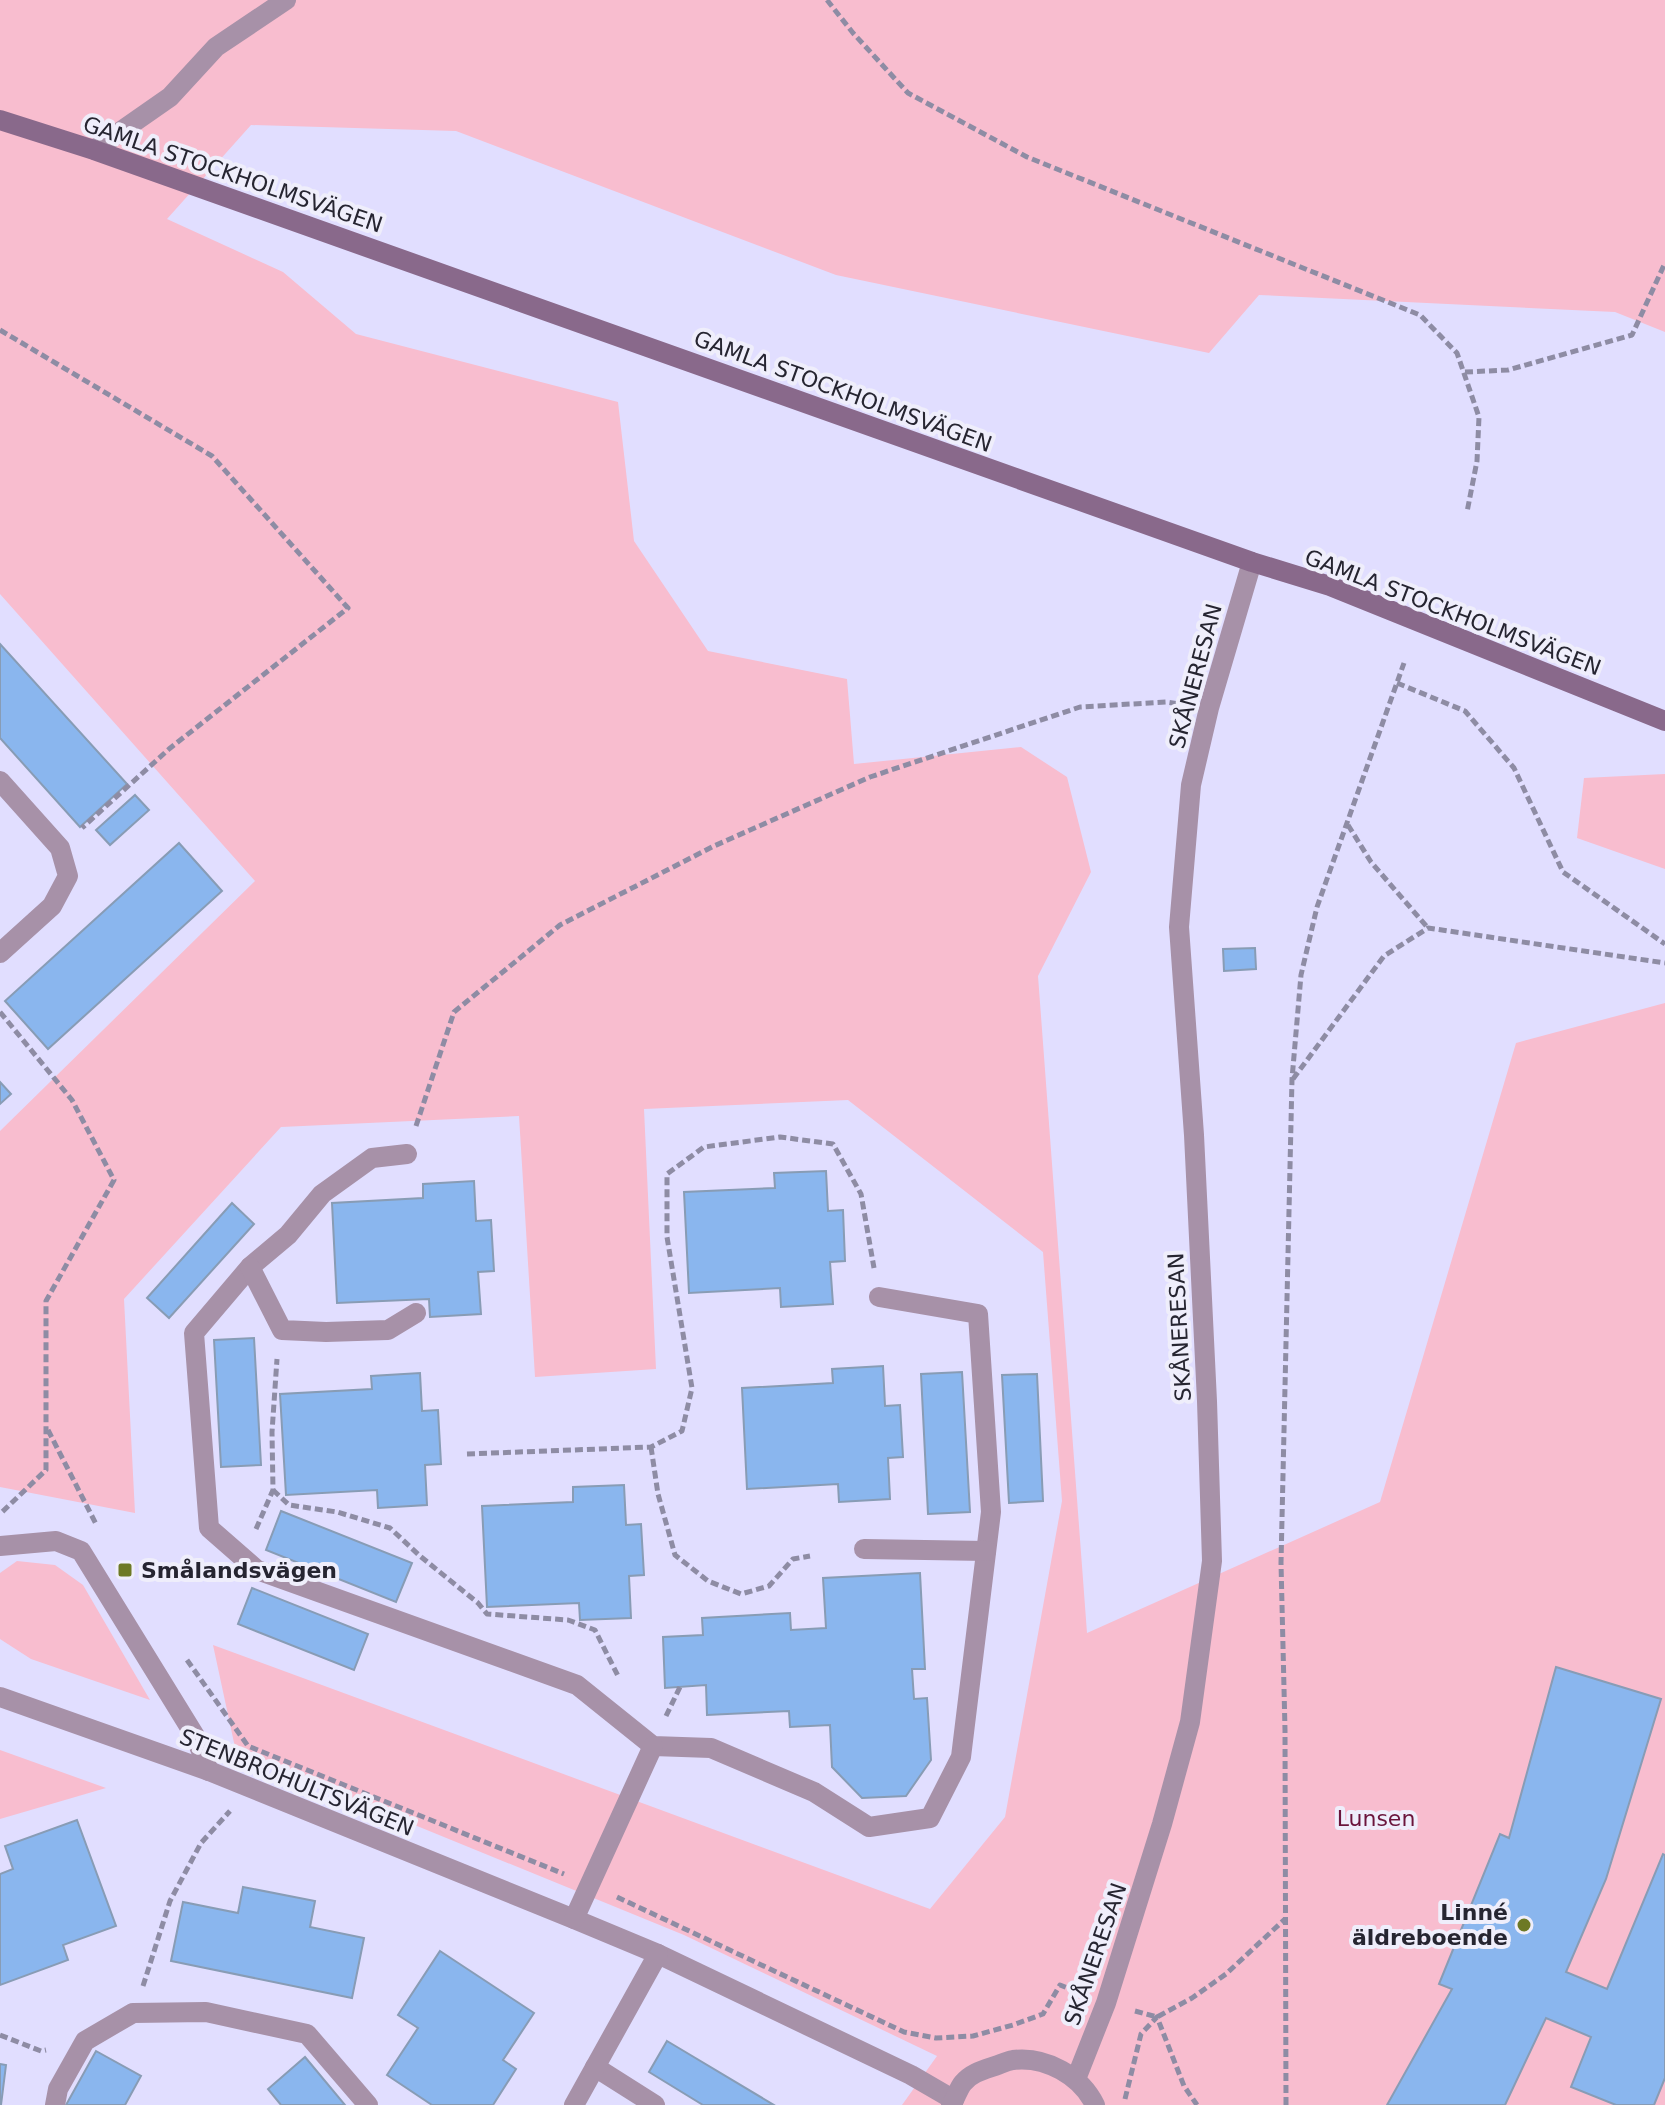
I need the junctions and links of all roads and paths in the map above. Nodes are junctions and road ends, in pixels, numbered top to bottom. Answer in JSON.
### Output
{"nodes":[{"id":1,"x":286,"y":0,"type":"edge"},
{"id":2,"x":827,"y":0,"type":"edge"},
{"id":3,"x":0,"y":120,"type":"edge"},
{"id":4,"x":94,"y":150,"type":"junction"},
{"id":5,"x":1665,"y":263,"type":"edge"},
{"id":6,"x":0,"y":330,"type":"edge"},
{"id":7,"x":1465,"y":372,"type":"junction"},
{"id":8,"x":1467,"y":512,"type":"dead end"},
{"id":9,"x":1252,"y":562,"type":"junction"},
{"id":10,"x":1404,"y":663,"type":"dead end"},
{"id":11,"x":1397,"y":683,"type":"junction"},
{"id":12,"x":1209,"y":708,"type":"junction"},
{"id":13,"x":1665,"y":721,"type":"edge"},
{"id":14,"x":0,"y":781,"type":"edge"},
{"id":15,"x":1348,"y":825,"type":"junction"},
{"id":16,"x":60,"y":848,"type":"junction"},
{"id":17,"x":1428,"y":928,"type":"junction"},
{"id":18,"x":1665,"y":944,"type":"edge"},
{"id":19,"x":0,"y":953,"type":"edge"},
{"id":20,"x":1665,"y":963,"type":"edge"},
{"id":21,"x":0,"y":1012,"type":"edge"},
{"id":22,"x":1292,"y":1079,"type":"junction"},
{"id":23,"x":407,"y":1154,"type":"joint"},
{"id":24,"x":250,"y":1267,"type":"junction"},
{"id":25,"x":879,"y":1297,"type":"joint"},
{"id":26,"x":416,"y":1313,"type":"dead end"},
{"id":27,"x":282,"y":1330,"type":"junction"},
{"id":28,"x":46,"y":1427,"type":"junction"},
{"id":29,"x":651,"y":1447,"type":"junction"},
{"id":30,"x":467,"y":1454,"type":"dead end"},
{"id":31,"x":273,"y":1490,"type":"junction"},
{"id":32,"x":0,"y":1514,"type":"edge"},
{"id":33,"x":100,"y":1532,"type":"dead end"},
{"id":34,"x":0,"y":1546,"type":"edge"},
{"id":35,"x":864,"y":1549,"type":"dead end"},
{"id":36,"x":986,"y":1551,"type":"junction"},
{"id":37,"x":810,"y":1556,"type":"dead end"},
{"id":38,"x":244,"y":1558,"type":"junction"},
{"id":39,"x":623,"y":1686,"type":"dead end"},
{"id":40,"x":0,"y":1697,"type":"edge"},
{"id":41,"x":653,"y":1746,"type":"junction"},
{"id":42,"x":209,"y":1771,"type":"junction"},
{"id":43,"x":251,"y":1788,"type":"junction"},
{"id":44,"x":1286,"y":1918,"type":"junction"},
{"id":45,"x":574,"y":1919,"type":"junction"},
{"id":46,"x":658,"y":1954,"type":"junction"},
{"id":47,"x":1106,"y":2003,"type":"junction"},
{"id":48,"x":133,"y":2013,"type":"junction"},
{"id":49,"x":1157,"y":2017,"type":"junction"},
{"id":50,"x":0,"y":2035,"type":"edge"},
{"id":51,"x":85,"y":2041,"type":"junction"},
{"id":52,"x":595,"y":2067,"type":"junction"},
{"id":53,"x":1076,"y":2079,"type":"junction"},
{"id":54,"x":953,"y":2102,"type":"edge"},
{"id":55,"x":55,"y":2105,"type":"edge"},
{"id":56,"x":368,"y":2105,"type":"edge"},
{"id":57,"x":574,"y":2105,"type":"edge"},
{"id":58,"x":655,"y":2105,"type":"edge"},
{"id":59,"x":1095,"y":2105,"type":"edge"},
{"id":60,"x":1126,"y":2105,"type":"edge"},
{"id":61,"x":1197,"y":2105,"type":"edge"},
{"id":62,"x":1286,"y":2105,"type":"edge"}],
"edges":[{"from":1,"to":4,"type":"street"},
{"from":2,"to":7,"type":"path"},
{"from":3,"to":4,"type":"main road","name":"GAMLA STOCKHOLMSVÄGEN"},
{"from":4,"to":9,"type":"main road","name":"GAMLA STOCKHOLMSVÄGEN"},
{"from":5,"to":7,"type":"path"},
{"from":6,"to":16,"type":"path"},
{"from":7,"to":8,"type":"path"},
{"from":9,"to":12,"type":"street","name":"SKÅNERESAN"},
{"from":9,"to":13,"type":"main road","name":"GAMLA STOCKHOLMSVÄGEN"},
{"from":10,"to":11,"type":"path"},
{"from":11,"to":15,"type":"path"},
{"from":11,"to":18,"type":"path"},
{"from":12,"to":23,"type":"path"},
{"from":12,"to":47,"type":"street","name":"SKÅNERESAN"},
{"from":14,"to":16,"type":"street"},
{"from":15,"to":17,"type":"path"},
{"from":15,"to":22,"type":"path"},
{"from":16,"to":19,"type":"street"},
{"from":17,"to":20,"type":"path"},
{"from":17,"to":22,"type":"path"},
{"from":21,"to":28,"type":"path"},
{"from":22,"to":44,"type":"path"},
{"from":23,"to":24,"type":"street"},
{"from":24,"to":27,"type":"street"},
{"from":24,"to":38,"type":"street"},
{"from":25,"to":29,"type":"path"},
{"from":25,"to":36,"type":"street"},
{"from":26,"to":27,"type":"street"},
{"from":27,"to":31,"type":"path"},
{"from":28,"to":32,"type":"path"},
{"from":28,"to":33,"type":"path"},
{"from":29,"to":30,"type":"path"},
{"from":29,"to":37,"type":"path"},
{"from":31,"to":38,"type":"path"},
{"from":31,"to":39,"type":"path"},
{"from":34,"to":42,"type":"street"},
{"from":35,"to":36,"type":"street"},
{"from":36,"to":41,"type":"street"},
{"from":38,"to":41,"type":"street"},
{"from":40,"to":42,"type":"street","name":"STENBROHULTSVÄGEN"},
{"from":41,"to":45,"type":"street"},
{"from":42,"to":43,"type":"street","name":"STENBROHULTSVÄGEN"},
{"from":43,"to":45,"type":"street","name":"STENBROHULTSVÄGEN"},
{"from":43,"to":48,"type":"path"},
{"from":44,"to":49,"type":"path"},
{"from":44,"to":62,"type":"path"},
{"from":45,"to":46,"type":"street","name":"STENBROHULTSVÄGEN"},
{"from":46,"to":52,"type":"street"},
{"from":46,"to":54,"type":"street","name":"STENBROHULTSVÄGEN"},
{"from":47,"to":49,"type":"path"},
{"from":47,"to":53,"type":"street","name":"SKÅNERESAN"},
{"from":48,"to":51,"type":"street"},
{"from":48,"to":56,"type":"street"},
{"from":49,"to":60,"type":"path"},
{"from":49,"to":61,"type":"path"},
{"from":50,"to":51,"type":"path"},
{"from":51,"to":55,"type":"street"},
{"from":52,"to":57,"type":"street"},
{"from":52,"to":58,"type":"street"},
{"from":53,"to":54,"type":"street","name":"STENBROHULTSVÄGEN"},
{"from":53,"to":59,"type":"street","name":"STENBROHULTSVÄGEN"}]}
